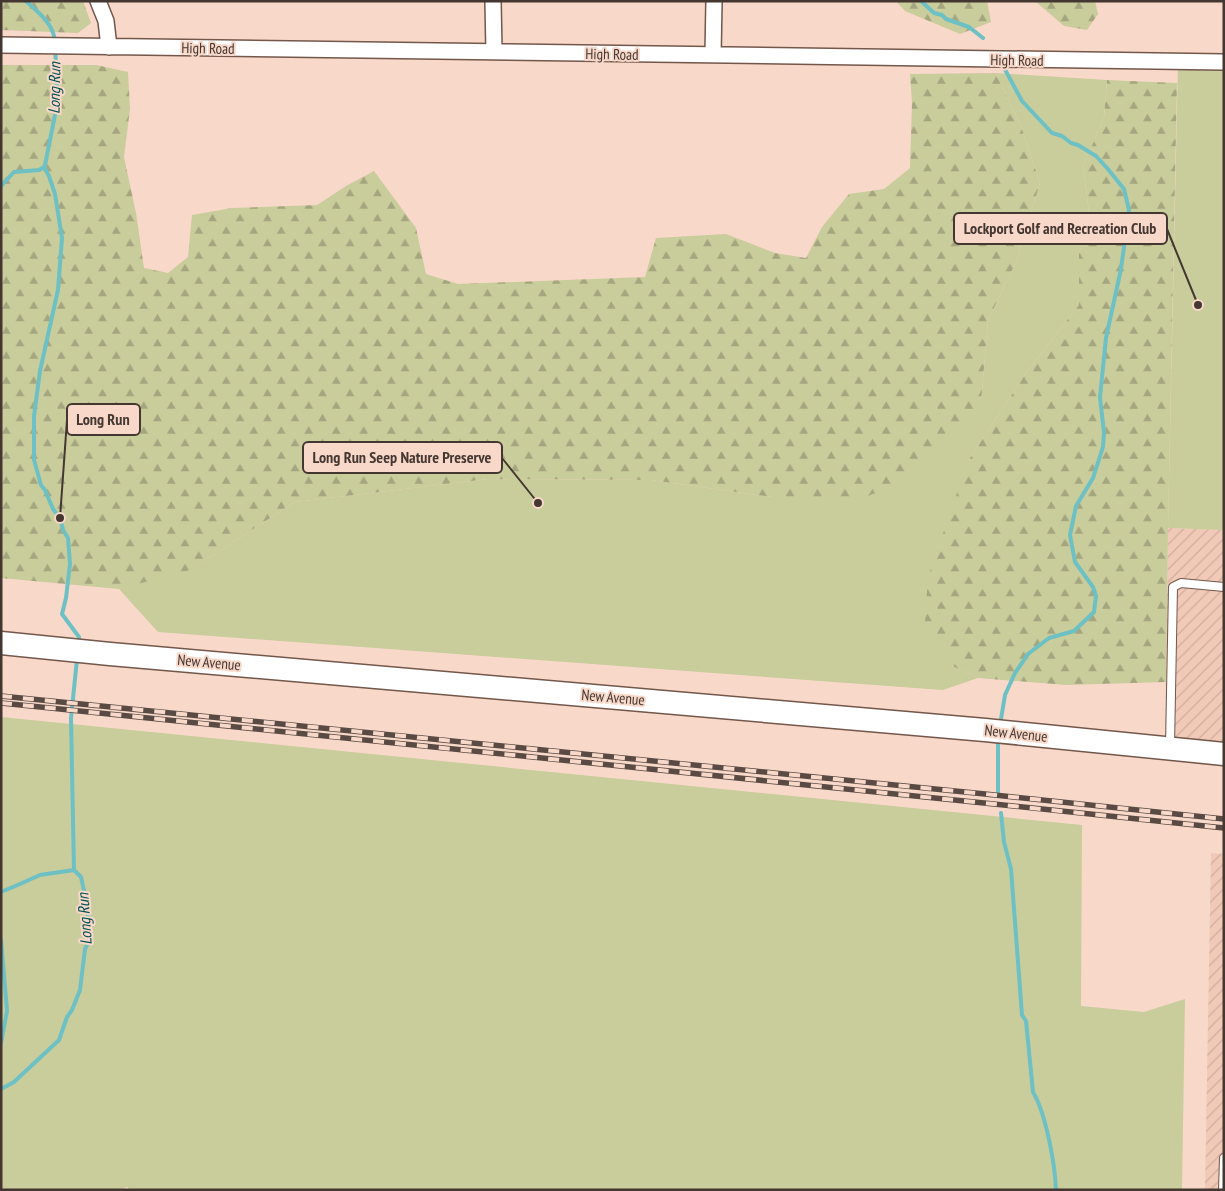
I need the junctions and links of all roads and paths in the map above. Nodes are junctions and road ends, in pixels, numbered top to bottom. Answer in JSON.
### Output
{"nodes":[{"id":1,"x":98,"y":1,"type":"edge"},
{"id":2,"x":493,"y":1,"type":"edge"},
{"id":3,"x":714,"y":1,"type":"edge"},
{"id":4,"x":1,"y":45,"type":"edge"},
{"id":5,"x":109,"y":47,"type":"junction"},
{"id":6,"x":494,"y":52,"type":"junction"},
{"id":7,"x":713,"y":55,"type":"junction"},
{"id":8,"x":1224,"y":62,"type":"edge"},
{"id":9,"x":1224,"y":587,"type":"edge"},
{"id":10,"x":1,"y":643,"type":"edge"},
{"id":11,"x":1170,"y":749,"type":"junction"},
{"id":12,"x":1224,"y":754,"type":"edge"},
{"id":13,"x":1224,"y":1158,"type":"edge"},
{"id":14,"x":1223,"y":1190,"type":"edge"}],
"edges":[{"from":1,"to":5,"type":"street"},
{"from":2,"to":6,"type":"street"},
{"from":3,"to":7,"type":"street"},
{"from":4,"to":5,"type":"street","name":"High Road"},
{"from":5,"to":6,"type":"street","name":"High Road"},
{"from":6,"to":7,"type":"street","name":"High Road"},
{"from":7,"to":8,"type":"street","name":"High Road"},
{"from":9,"to":11,"type":"lane"},
{"from":10,"to":11,"type":"main road","name":"New Avenue"},
{"from":11,"to":12,"type":"main road","name":"New Avenue"},
{"from":13,"to":14,"type":"lane"}]}
